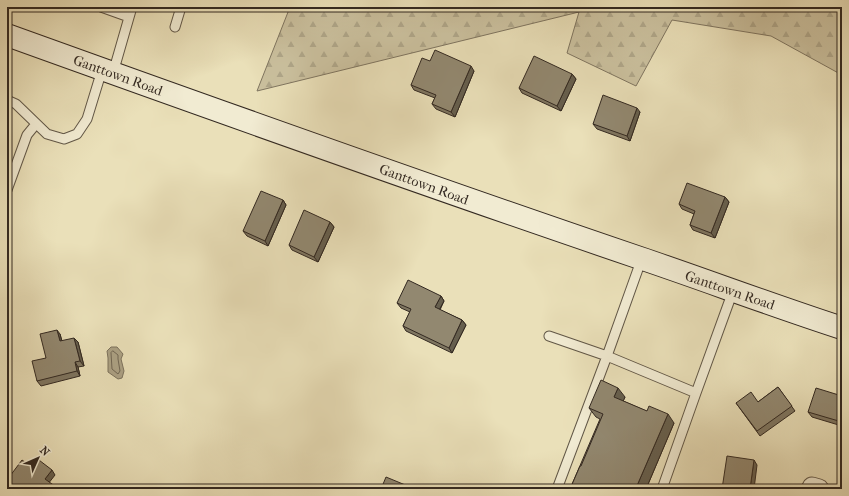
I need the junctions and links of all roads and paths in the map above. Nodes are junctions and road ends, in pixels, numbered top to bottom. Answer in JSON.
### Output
{"nodes":[{"id":1,"x":100,"y":7,"type":"edge"},
{"id":2,"x":132,"y":7,"type":"edge"},
{"id":3,"x":181,"y":7,"type":"edge"},
{"id":4,"x":129,"y":17,"type":"junction"},
{"id":5,"x":175,"y":27,"type":"dead end"},
{"id":6,"x":7,"y":36,"type":"edge"},
{"id":7,"x":107,"y":72,"type":"junction"},
{"id":8,"x":7,"y":100,"type":"edge"},
{"id":9,"x":36,"y":124,"type":"junction"},
{"id":10,"x":7,"y":190,"type":"edge"},
{"id":11,"x":642,"y":258,"type":"junction"},
{"id":12,"x":733,"y":292,"type":"junction"},
{"id":13,"x":842,"y":328,"type":"edge"},
{"id":14,"x":549,"y":336,"type":"dead end"},
{"id":15,"x":607,"y":356,"type":"junction"},
{"id":16,"x":696,"y":393,"type":"junction"},
{"id":17,"x":556,"y":489,"type":"edge"},
{"id":18,"x":662,"y":489,"type":"edge"}],
"edges":[{"from":1,"to":4,"type":"lane"},
{"from":2,"to":4,"type":"lane"},
{"from":3,"to":5,"type":"lane"},
{"from":4,"to":7,"type":"lane"},
{"from":6,"to":7,"type":"street","name":"Ganttown Road"},
{"from":7,"to":9,"type":"lane"},
{"from":7,"to":11,"type":"street","name":"Ganttown Road"},
{"from":8,"to":9,"type":"lane"},
{"from":9,"to":10,"type":"lane"},
{"from":11,"to":12,"type":"street","name":"Ganttown Road"},
{"from":11,"to":15,"type":"lane"},
{"from":12,"to":13,"type":"street","name":"Ganttown Road"},
{"from":12,"to":16,"type":"lane"},
{"from":14,"to":15,"type":"lane"},
{"from":15,"to":16,"type":"lane"},
{"from":15,"to":17,"type":"lane"},
{"from":16,"to":18,"type":"lane"}]}
